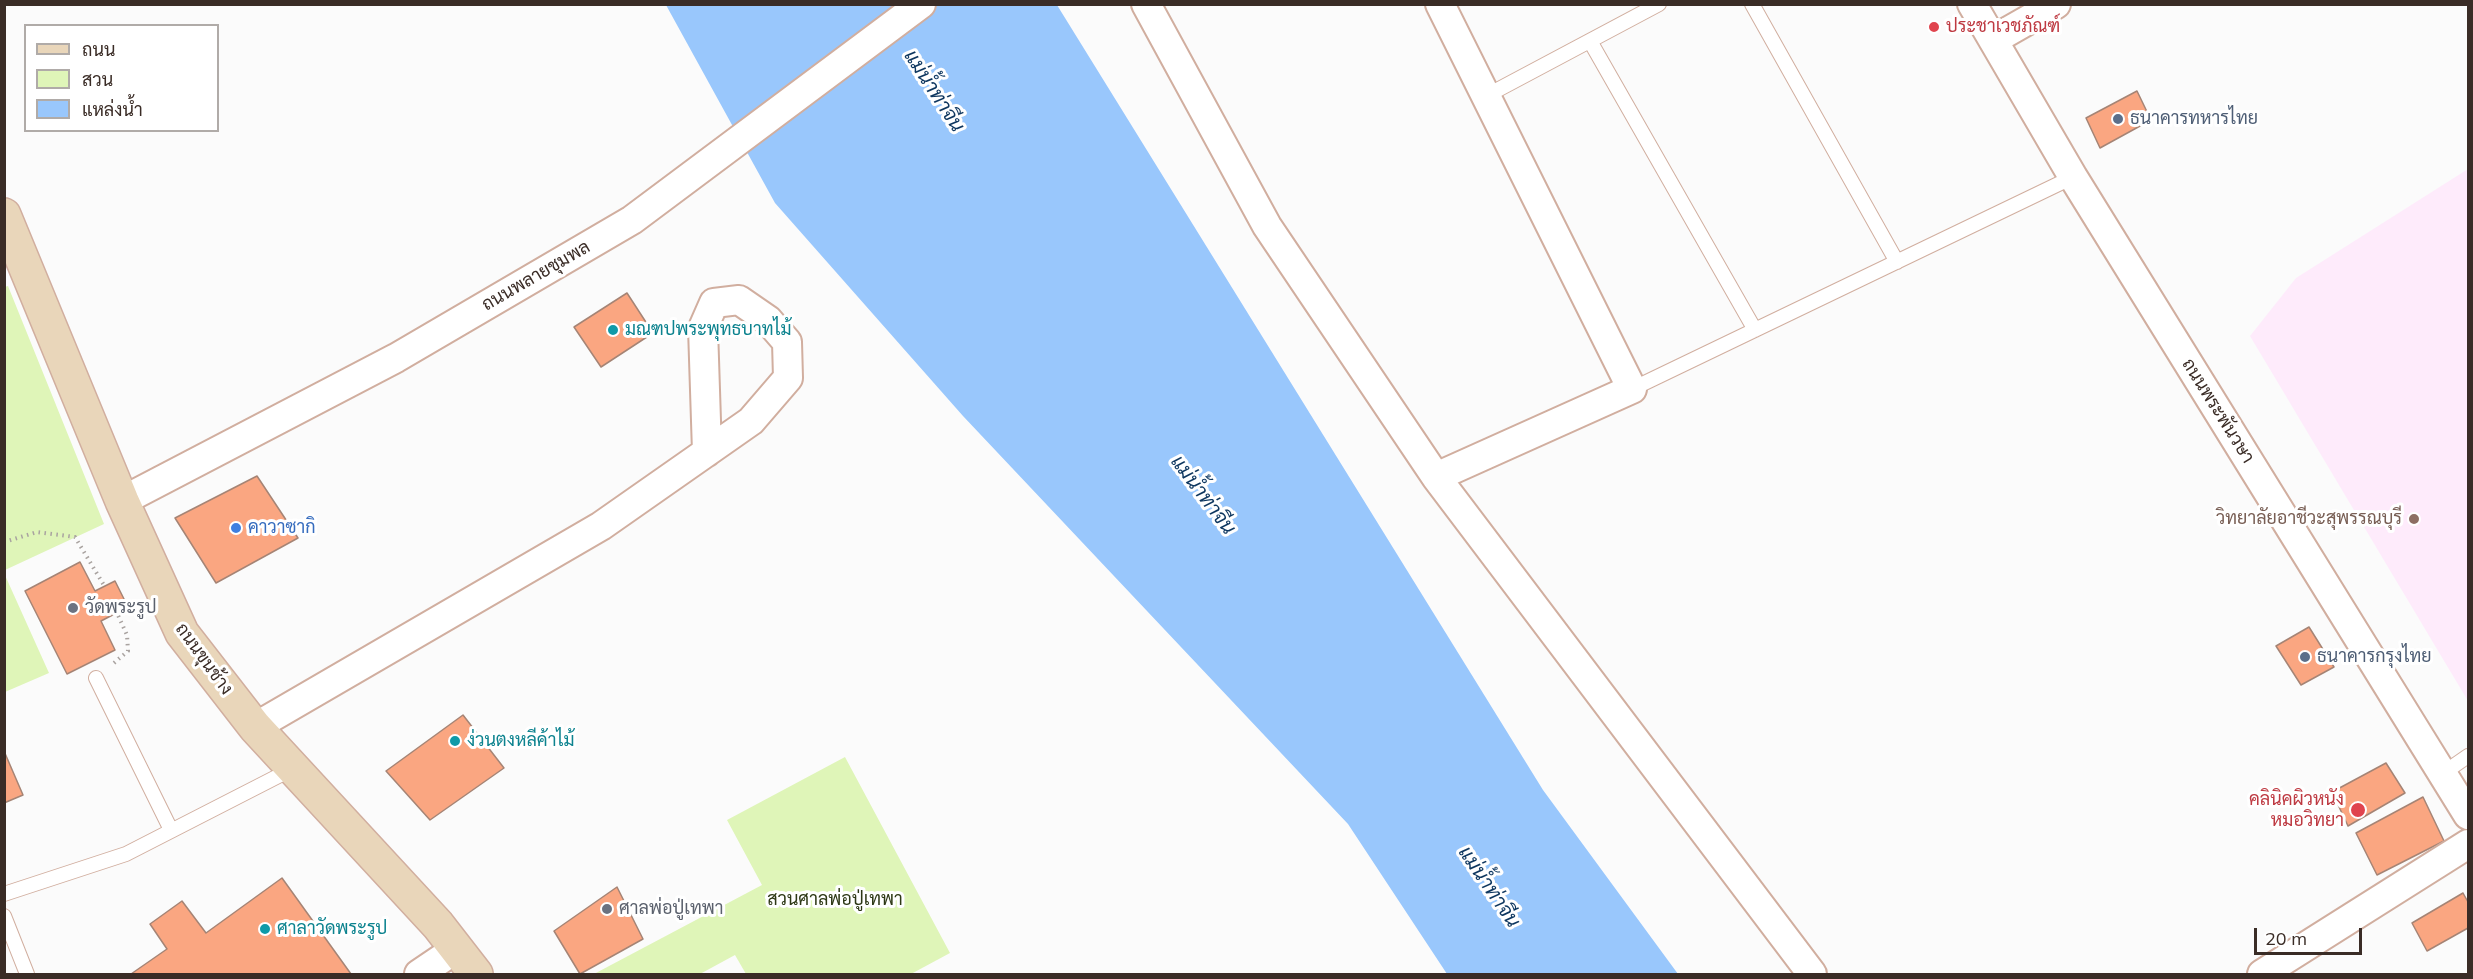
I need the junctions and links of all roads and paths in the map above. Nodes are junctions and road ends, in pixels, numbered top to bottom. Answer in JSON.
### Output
{"nodes":[{"id":1,"x":921,"y":4,"type":"edge"},
{"id":2,"x":1146,"y":4,"type":"edge"},
{"id":3,"x":1440,"y":4,"type":"edge"},
{"id":4,"x":1752,"y":4,"type":"edge"},
{"id":5,"x":1972,"y":4,"type":"edge"},
{"id":6,"x":2056,"y":4,"type":"edge"},
{"id":7,"x":1655,"y":5,"type":"edge"},
{"id":8,"x":1993,"y":40,"type":"junction"},
{"id":9,"x":1590,"y":41,"type":"junction"},
{"id":10,"x":1486,"y":96,"type":"junction"},
{"id":11,"x":2073,"y":177,"type":"junction"},
{"id":12,"x":4,"y":215,"type":"edge"},
{"id":13,"x":1897,"y":262,"type":"junction"},
{"id":14,"x":1755,"y":330,"type":"junction"},
{"id":15,"x":1632,"y":389,"type":"junction"},
{"id":16,"x":707,"y":452,"type":"junction"},
{"id":17,"x":1437,"y":477,"type":"junction"},
{"id":18,"x":122,"y":501,"type":"junction"},
{"id":19,"x":4,"y":542,"type":"edge"},
{"id":20,"x":105,"y":587,"type":"dead end"},
{"id":21,"x":117,"y":613,"type":"dead end"},
{"id":22,"x":96,"y":678,"type":"joint"},
{"id":23,"x":255,"y":728,"type":"junction"},
{"id":24,"x":2469,"y":756,"type":"edge"},
{"id":25,"x":292,"y":769,"type":"junction"},
{"id":26,"x":2442,"y":774,"type":"junction"},
{"id":27,"x":2469,"y":815,"type":"edge"},
{"id":28,"x":171,"y":830,"type":"junction"},
{"id":29,"x":2469,"y":844,"type":"edge"},
{"id":30,"x":4,"y":894,"type":"edge"},
{"id":31,"x":4,"y":916,"type":"edge"},
{"id":32,"x":456,"y":949,"type":"junction"},
{"id":33,"x":27,"y":975,"type":"edge"},
{"id":34,"x":418,"y":975,"type":"edge"},
{"id":35,"x":476,"y":975,"type":"edge"},
{"id":36,"x":1812,"y":975,"type":"edge"},
{"id":37,"x":2262,"y":975,"type":"edge"}],
"edges":[{"from":1,"to":18,"type":"street","name":"ถนนพลายชุมพล"},
{"from":2,"to":17,"type":"street"},
{"from":3,"to":10,"type":"street"},
{"from":4,"to":13,"type":"lane"},
{"from":5,"to":8,"type":"street","name":"ถนนพระพันวษา"},
{"from":6,"to":8,"type":"street"},
{"from":7,"to":9,"type":"lane"},
{"from":8,"to":11,"type":"street","name":"ถนนพระพันวษา"},
{"from":9,"to":10,"type":"lane"},
{"from":9,"to":14,"type":"lane"},
{"from":10,"to":15,"type":"street"},
{"from":11,"to":13,"type":"lane"},
{"from":11,"to":26,"type":"street","name":"ถนนพระพันวษา"},
{"from":12,"to":18,"type":"main road","name":"ถนนขุนช้าง"},
{"from":13,"to":14,"type":"lane"},
{"from":14,"to":15,"type":"lane"},
{"from":15,"to":17,"type":"street"},
{"from":16,"to":16,"type":"street"},
{"from":16,"to":23,"type":"street"},
{"from":17,"to":36,"type":"street"},
{"from":18,"to":23,"type":"main road","name":"ถนนขุนช้าง"},
{"from":19,"to":20,"type":"path"},
{"from":21,"to":22,"type":"path"},
{"from":22,"to":28,"type":"lane"},
{"from":23,"to":25,"type":"main road","name":"ถนนขุนช้าง"},
{"from":24,"to":26,"type":"lane"},
{"from":25,"to":28,"type":"lane"},
{"from":25,"to":32,"type":"main road","name":"ถนนขุนช้าง"},
{"from":26,"to":27,"type":"street","name":"ถนนพระพันวษา"},
{"from":28,"to":30,"type":"lane"},
{"from":29,"to":37,"type":"street"},
{"from":31,"to":33,"type":"lane"},
{"from":32,"to":34,"type":"street"},
{"from":32,"to":35,"type":"main road","name":"ถนนขุนช้าง"}]}
